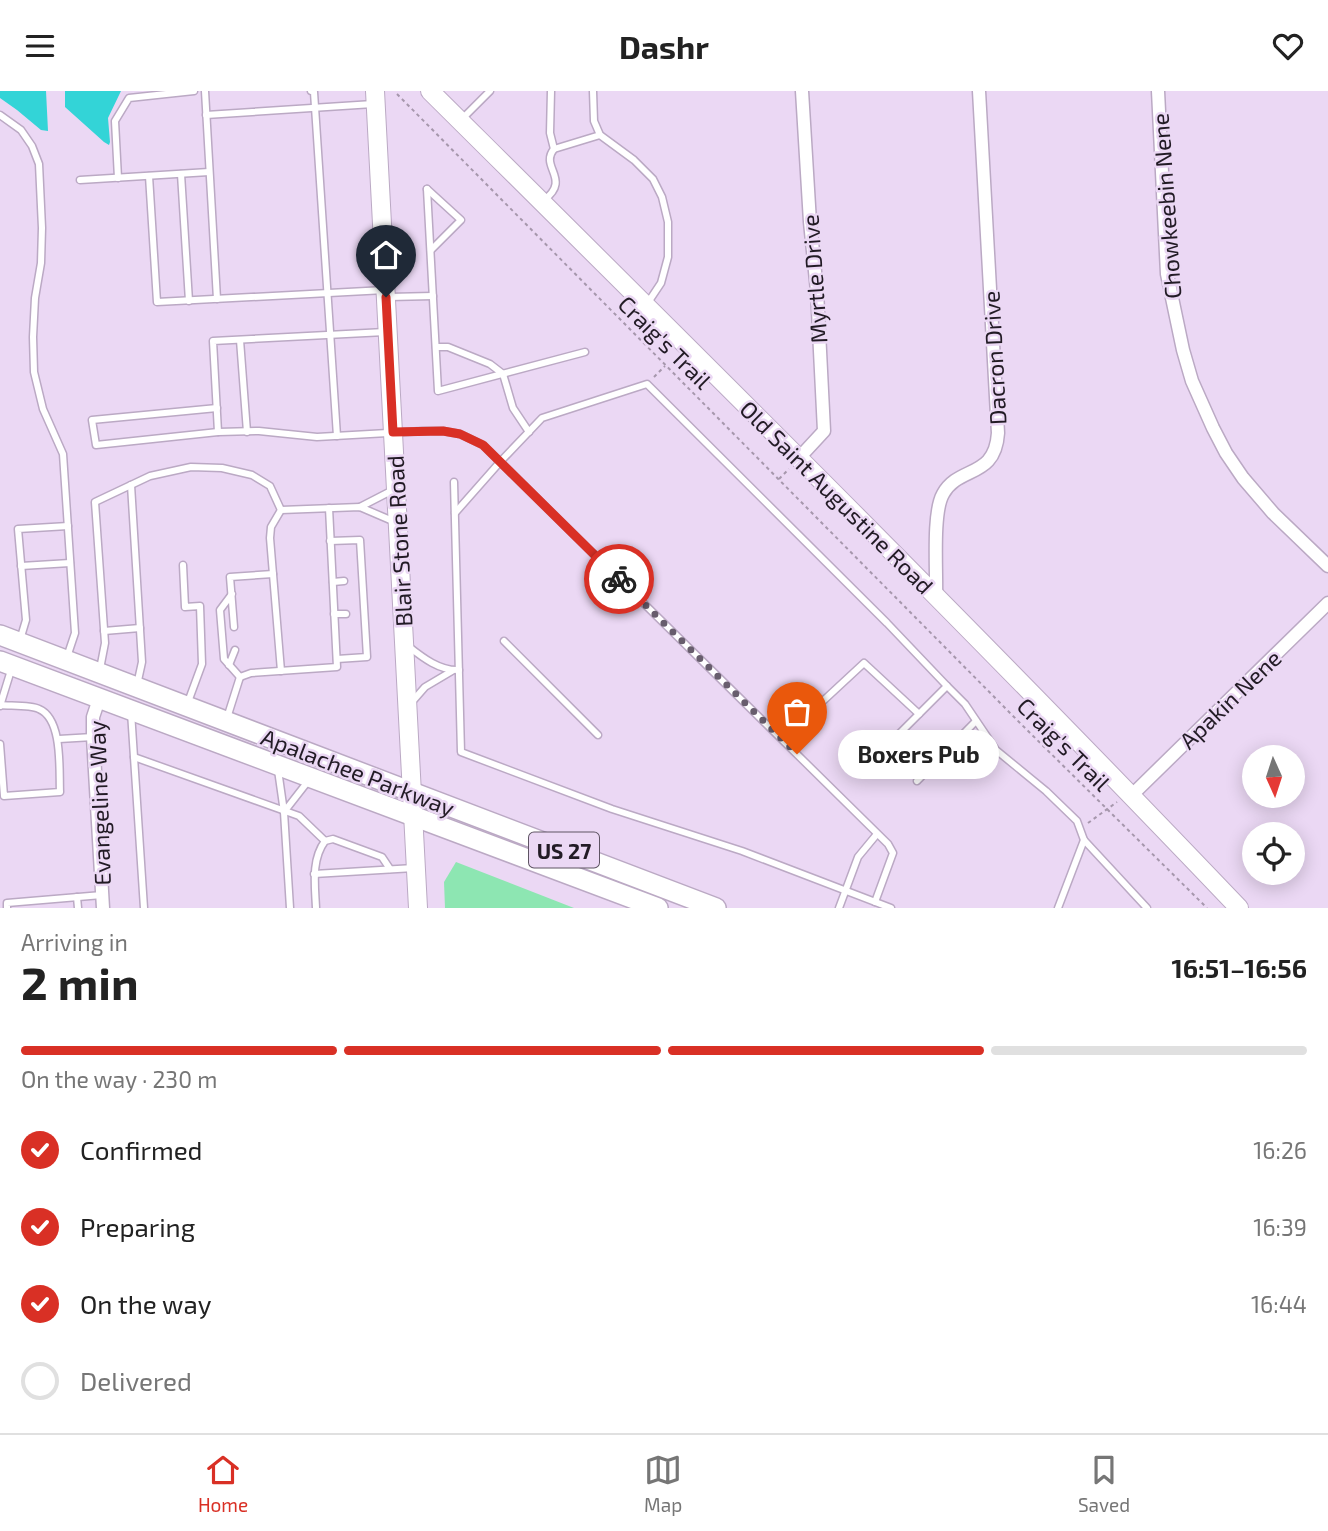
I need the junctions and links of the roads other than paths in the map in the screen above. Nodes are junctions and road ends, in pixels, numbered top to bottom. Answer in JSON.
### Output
{"nodes":[{"id":1,"x":194,"y":91,"type":"edge"},
{"id":2,"x":205,"y":91,"type":"edge"},
{"id":3,"x":311,"y":91,"type":"edge"},
{"id":4,"x":430,"y":91,"type":"edge"},
{"id":5,"x":490,"y":91,"type":"edge"},
{"id":6,"x":551,"y":91,"type":"edge"},
{"id":7,"x":593,"y":91,"type":"edge"},
{"id":8,"x":802,"y":91,"type":"edge"},
{"id":9,"x":979,"y":91,"type":"edge"},
{"id":10,"x":1158,"y":91,"type":"edge"},
{"id":11,"x":146,"y":93,"type":"edge"},
{"id":12,"x":375,"y":97,"type":"edge"},
{"id":13,"x":315,"y":108,"type":"junction"},
{"id":14,"x":0,"y":115,"type":"edge"},
{"id":15,"x":206,"y":115,"type":"junction"},
{"id":16,"x":460,"y":121,"type":"junction"},
{"id":17,"x":600,"y":135,"type":"junction"},
{"id":18,"x":554,"y":149,"type":"junction"},
{"id":19,"x":209,"y":172,"type":"junction"},
{"id":20,"x":181,"y":174,"type":"junction"},
{"id":21,"x":149,"y":176,"type":"junction"},
{"id":22,"x":118,"y":178,"type":"junction"},
{"id":23,"x":80,"y":180,"type":"dead end"},
{"id":24,"x":541,"y":202,"type":"junction"},
{"id":25,"x":431,"y":250,"type":"junction"},
{"id":26,"x":329,"y":293,"type":"junction"},
{"id":27,"x":385,"y":293,"type":"junction"},
{"id":28,"x":433,"y":296,"type":"junction"},
{"id":29,"x":216,"y":299,"type":"junction"},
{"id":30,"x":189,"y":300,"type":"junction"},
{"id":31,"x":646,"y":305,"type":"junction"},
{"id":32,"x":387,"y":332,"type":"junction"},
{"id":33,"x":331,"y":335,"type":"junction"},
{"id":34,"x":240,"y":340,"type":"junction"},
{"id":35,"x":436,"y":347,"type":"junction"},
{"id":36,"x":585,"y":352,"type":"dead end"},
{"id":37,"x":503,"y":374,"type":"junction"},
{"id":38,"x":217,"y":408,"type":"junction"},
{"id":39,"x":218,"y":432,"type":"junction"},
{"id":40,"x":247,"y":432,"type":"junction"},
{"id":41,"x":393,"y":432,"type":"junction"},
{"id":42,"x":529,"y":432,"type":"junction"},
{"id":43,"x":337,"y":436,"type":"junction"},
{"id":44,"x":799,"y":458,"type":"junction"},
{"id":45,"x":500,"y":462,"type":"junction"},
{"id":46,"x":454,"y":482,"type":"dead end"},
{"id":47,"x":131,"y":485,"type":"junction"},
{"id":48,"x":396,"y":488,"type":"junction"},
{"id":49,"x":360,"y":507,"type":"junction"},
{"id":50,"x":329,"y":508,"type":"junction"},
{"id":51,"x":281,"y":510,"type":"junction"},
{"id":52,"x":455,"y":513,"type":"junction"},
{"id":53,"x":398,"y":524,"type":"junction"},
{"id":54,"x":68,"y":526,"type":"junction"},
{"id":55,"x":331,"y":541,"type":"junction"},
{"id":56,"x":70,"y":563,"type":"junction"},
{"id":57,"x":183,"y":565,"type":"dead end"},
{"id":58,"x":343,"y":565,"type":"dead end"},
{"id":59,"x":21,"y":566,"type":"junction"},
{"id":60,"x":332,"y":566,"type":"junction"},
{"id":61,"x":1328,"y":566,"type":"edge"},
{"id":62,"x":273,"y":574,"type":"junction"},
{"id":63,"x":344,"y":581,"type":"dead end"},
{"id":64,"x":333,"y":582,"type":"junction"},
{"id":65,"x":232,"y":594,"type":"junction"},
{"id":66,"x":936,"y":598,"type":"junction"},
{"id":67,"x":334,"y":600,"type":"junction"},
{"id":68,"x":345,"y":600,"type":"dead end"},
{"id":69,"x":1328,"y":603,"type":"edge"},
{"id":70,"x":334,"y":614,"type":"junction"},
{"id":71,"x":346,"y":614,"type":"dead end"},
{"id":72,"x":234,"y":627,"type":"dead end"},
{"id":73,"x":140,"y":628,"type":"junction"},
{"id":74,"x":104,"y":631,"type":"junction"},
{"id":75,"x":346,"y":632,"type":"dead end"},
{"id":76,"x":335,"y":633,"type":"junction"},
{"id":77,"x":0,"y":635,"type":"edge"},
{"id":78,"x":504,"y":641,"type":"dead end"},
{"id":79,"x":19,"y":642,"type":"junction"},
{"id":80,"x":404,"y":643,"type":"junction"},
{"id":81,"x":235,"y":650,"type":"dead end"},
{"id":82,"x":337,"y":659,"type":"junction"},
{"id":83,"x":66,"y":660,"type":"junction"},
{"id":84,"x":6,"y":663,"type":"edge"},
{"id":85,"x":229,"y":665,"type":"junction"},
{"id":86,"x":281,"y":671,"type":"junction"},
{"id":87,"x":455,"y":671,"type":"junction"},
{"id":88,"x":99,"y":673,"type":"junction"},
{"id":89,"x":240,"y":677,"type":"junction"},
{"id":90,"x":947,"y":686,"type":"junction"},
{"id":91,"x":136,"y":687,"type":"junction"},
{"id":92,"x":99,"y":699,"type":"junction"},
{"id":93,"x":0,"y":701,"type":"edge"},
{"id":94,"x":823,"y":701,"type":"dead end"},
{"id":95,"x":187,"y":706,"type":"junction"},
{"id":96,"x":408,"y":707,"type":"junction"},
{"id":97,"x":131,"y":710,"type":"junction"},
{"id":98,"x":919,"y":714,"type":"junction"},
{"id":99,"x":225,"y":721,"type":"junction"},
{"id":100,"x":976,"y":721,"type":"junction"},
{"id":101,"x":597,"y":735,"type":"dead end"},
{"id":102,"x":93,"y":737,"type":"junction"},
{"id":103,"x":59,"y":739,"type":"junction"},
{"id":104,"x":0,"y":744,"type":"edge"},
{"id":105,"x":134,"y":757,"type":"junction"},
{"id":106,"x":876,"y":757,"type":"dead end"},
{"id":107,"x":277,"y":765,"type":"junction"},
{"id":108,"x":311,"y":778,"type":"junction"},
{"id":109,"x":917,"y":781,"type":"dead end"},
{"id":110,"x":412,"y":793,"type":"junction"},
{"id":111,"x":1130,"y":794,"type":"junction"},
{"id":112,"x":285,"y":812,"type":"junction"},
{"id":113,"x":413,"y":815,"type":"junction"},
{"id":114,"x":877,"y":834,"type":"junction"},
{"id":115,"x":1084,"y":840,"type":"junction"},
{"id":116,"x":325,"y":841,"type":"junction"},
{"id":117,"x":416,"y":868,"type":"junction"},
{"id":118,"x":390,"y":869,"type":"junction"},
{"id":119,"x":314,"y":874,"type":"junction"},
{"id":120,"x":845,"y":891,"type":"junction"},
{"id":121,"x":77,"y":897,"type":"junction"},
{"id":122,"x":102,"y":902,"type":"edge"},
{"id":123,"x":875,"y":902,"type":"junction"},
{"id":124,"x":7,"y":908,"type":"edge"},
{"id":125,"x":78,"y":908,"type":"edge"},
{"id":126,"x":144,"y":908,"type":"edge"},
{"id":127,"x":290,"y":908,"type":"edge"},
{"id":128,"x":316,"y":908,"type":"edge"},
{"id":129,"x":418,"y":908,"type":"edge"},
{"id":130,"x":658,"y":908,"type":"edge"},
{"id":131,"x":716,"y":908,"type":"edge"},
{"id":132,"x":839,"y":908,"type":"edge"},
{"id":133,"x":891,"y":908,"type":"edge"},
{"id":134,"x":1058,"y":908,"type":"edge"},
{"id":135,"x":1147,"y":908,"type":"edge"},
{"id":136,"x":1240,"y":908,"type":"edge"}],
"edges":[{"from":1,"to":11,"type":"lane"},
{"from":2,"to":15,"type":"lane"},
{"from":3,"to":13,"type":"lane"},
{"from":4,"to":16,"type":"street","name":"Old Saint Augustine Road"},
{"from":5,"to":16,"type":"lane"},
{"from":6,"to":18,"type":"lane"},
{"from":7,"to":17,"type":"lane"},
{"from":8,"to":44,"type":"street","name":"Myrtle Drive"},
{"from":9,"to":66,"type":"street","name":"Dacron Drive"},
{"from":10,"to":61,"type":"street","name":"Chowkeebin Nene"},
{"from":11,"to":22,"type":"lane"},
{"from":12,"to":13,"type":"lane"},
{"from":12,"to":27,"type":"street","name":"Blair Stone Road"},
{"from":13,"to":15,"type":"lane"},
{"from":13,"to":26,"type":"lane"},
{"from":14,"to":54,"type":"lane"},
{"from":15,"to":19,"type":"lane"},
{"from":16,"to":24,"type":"street","name":"Old Saint Augustine Road"},
{"from":17,"to":18,"type":"lane"},
{"from":17,"to":31,"type":"lane"},
{"from":18,"to":24,"type":"lane"},
{"from":19,"to":20,"type":"lane"},
{"from":19,"to":29,"type":"lane"},
{"from":20,"to":21,"type":"lane"},
{"from":20,"to":30,"type":"lane"},
{"from":21,"to":22,"type":"lane"},
{"from":21,"to":30,"type":"lane"},
{"from":22,"to":23,"type":"lane"},
{"from":24,"to":31,"type":"street","name":"Old Saint Augustine Road"},
{"from":25,"to":25,"type":"lane"},
{"from":25,"to":28,"type":"lane"},
{"from":26,"to":27,"type":"lane"},
{"from":26,"to":29,"type":"lane"},
{"from":26,"to":33,"type":"lane"},
{"from":27,"to":28,"type":"lane"},
{"from":27,"to":32,"type":"street","name":"Blair Stone Road"},
{"from":28,"to":35,"type":"lane"},
{"from":29,"to":30,"type":"lane"},
{"from":31,"to":44,"type":"street","name":"Old Saint Augustine Road"},
{"from":32,"to":33,"type":"lane"},
{"from":32,"to":41,"type":"street","name":"Blair Stone Road"},
{"from":33,"to":34,"type":"lane"},
{"from":33,"to":43,"type":"lane"},
{"from":34,"to":38,"type":"lane"},
{"from":34,"to":40,"type":"lane"},
{"from":35,"to":37,"type":"lane"},
{"from":35,"to":37,"type":"lane"},
{"from":36,"to":37,"type":"lane"},
{"from":37,"to":42,"type":"lane"},
{"from":38,"to":39,"type":"lane"},
{"from":38,"to":39,"type":"lane"},
{"from":39,"to":40,"type":"lane"},
{"from":40,"to":43,"type":"lane"},
{"from":41,"to":43,"type":"lane"},
{"from":41,"to":45,"type":"lane"},
{"from":41,"to":48,"type":"street","name":"Blair Stone Road"},
{"from":42,"to":45,"type":"lane"},
{"from":42,"to":90,"type":"lane"},
{"from":44,"to":66,"type":"street","name":"Old Saint Augustine Road"},
{"from":45,"to":52,"type":"lane"},
{"from":45,"to":114,"type":"lane"},
{"from":46,"to":52,"type":"lane"},
{"from":47,"to":51,"type":"lane"},
{"from":47,"to":73,"type":"lane"},
{"from":47,"to":74,"type":"lane"},
{"from":48,"to":49,"type":"lane"},
{"from":48,"to":53,"type":"street","name":"Blair Stone Road"},
{"from":49,"to":50,"type":"lane"},
{"from":49,"to":53,"type":"lane"},
{"from":50,"to":51,"type":"lane"},
{"from":50,"to":55,"type":"lane"},
{"from":51,"to":62,"type":"lane"},
{"from":52,"to":87,"type":"lane"},
{"from":53,"to":80,"type":"street","name":"Blair Stone Road"},
{"from":54,"to":56,"type":"lane"},
{"from":54,"to":59,"type":"lane"},
{"from":55,"to":60,"type":"lane"},
{"from":55,"to":82,"type":"lane"},
{"from":56,"to":59,"type":"lane"},
{"from":56,"to":83,"type":"lane"},
{"from":57,"to":95,"type":"lane"},
{"from":58,"to":60,"type":"lane"},
{"from":59,"to":79,"type":"lane"},
{"from":60,"to":64,"type":"lane"},
{"from":62,"to":65,"type":"lane"},
{"from":62,"to":86,"type":"lane"},
{"from":63,"to":64,"type":"lane"},
{"from":64,"to":67,"type":"lane"},
{"from":65,"to":72,"type":"lane"},
{"from":65,"to":85,"type":"lane"},
{"from":66,"to":111,"type":"street","name":"Old Saint Augustine Road"},
{"from":67,"to":68,"type":"lane"},
{"from":67,"to":70,"type":"lane"},
{"from":69,"to":111,"type":"street","name":"Apakin Nene"},
{"from":70,"to":71,"type":"lane"},
{"from":70,"to":76,"type":"lane"},
{"from":73,"to":74,"type":"lane"},
{"from":73,"to":91,"type":"lane"},
{"from":74,"to":88,"type":"lane"},
{"from":75,"to":76,"type":"lane"},
{"from":76,"to":82,"type":"lane"},
{"from":77,"to":79,"type":"main road","name":"Apalachee Parkway","number":"US 27"},
{"from":78,"to":101,"type":"lane"},
{"from":79,"to":83,"type":"main road","name":"Apalachee Parkway","number":"US 27"},
{"from":80,"to":87,"type":"lane"},
{"from":80,"to":96,"type":"street","name":"Blair Stone Road"},
{"from":81,"to":85,"type":"lane"},
{"from":82,"to":86,"type":"lane"},
{"from":83,"to":88,"type":"main road","name":"Apalachee Parkway","number":"US 27"},
{"from":84,"to":92,"type":"main road","name":"Apalachee Parkway","number":"US 27"},
{"from":84,"to":93,"type":"lane"},
{"from":85,"to":89,"type":"lane"},
{"from":86,"to":89,"type":"lane"},
{"from":87,"to":96,"type":"lane"},
{"from":87,"to":120,"type":"lane"},
{"from":88,"to":91,"type":"main road","name":"Apalachee Parkway","number":"US 27"},
{"from":89,"to":99,"type":"lane"},
{"from":90,"to":98,"type":"lane"},
{"from":90,"to":100,"type":"lane"},
{"from":91,"to":95,"type":"main road","name":"Apalachee Parkway","number":"US 27"},
{"from":92,"to":97,"type":"main road","name":"Apalachee Parkway","number":"US 27"},
{"from":92,"to":102,"type":"street","name":"Evangeline Way"},
{"from":93,"to":103,"type":"lane"},
{"from":94,"to":98,"type":"lane"},
{"from":95,"to":99,"type":"main road","name":"Apalachee Parkway","number":"US 27"},
{"from":96,"to":110,"type":"street","name":"Blair Stone Road"},
{"from":97,"to":105,"type":"lane"},
{"from":97,"to":107,"type":"main road","name":"Apalachee Parkway","number":"US 27"},
{"from":98,"to":106,"type":"lane"},
{"from":99,"to":110,"type":"main road","name":"Apalachee Parkway","number":"US 27"},
{"from":100,"to":109,"type":"lane"},
{"from":100,"to":115,"type":"lane"},
{"from":102,"to":103,"type":"lane"},
{"from":102,"to":122,"type":"street","name":"Evangeline Way"},
{"from":103,"to":104,"type":"lane"},
{"from":105,"to":112,"type":"lane"},
{"from":105,"to":126,"type":"lane"},
{"from":107,"to":108,"type":"main road","name":"Apalachee Parkway","number":"US 27"},
{"from":107,"to":112,"type":"lane"},
{"from":108,"to":112,"type":"lane"},
{"from":108,"to":113,"type":"main road","name":"Apalachee Parkway","number":"US 27"},
{"from":110,"to":113,"type":"street","name":"Blair Stone Road"},
{"from":110,"to":131,"type":"main road","name":"Apalachee Parkway","number":"US 27"},
{"from":111,"to":136,"type":"street","name":"Old Saint Augustine Road"},
{"from":112,"to":116,"type":"lane"},
{"from":112,"to":127,"type":"lane"},
{"from":113,"to":117,"type":"street","name":"Blair Stone Road"},
{"from":113,"to":130,"type":"main road","name":"Apalachee Parkway","number":"US 27"},
{"from":114,"to":120,"type":"lane"},
{"from":114,"to":123,"type":"lane"},
{"from":115,"to":134,"type":"lane"},
{"from":115,"to":135,"type":"lane"},
{"from":116,"to":118,"type":"lane"},
{"from":116,"to":119,"type":"lane"},
{"from":117,"to":118,"type":"lane"},
{"from":117,"to":129,"type":"street","name":"Blair Stone Road"},
{"from":118,"to":119,"type":"lane"},
{"from":119,"to":128,"type":"lane"},
{"from":120,"to":123,"type":"lane"},
{"from":120,"to":132,"type":"lane"},
{"from":121,"to":122,"type":"lane"},
{"from":121,"to":124,"type":"lane"},
{"from":121,"to":125,"type":"lane"},
{"from":123,"to":133,"type":"lane"}]}
